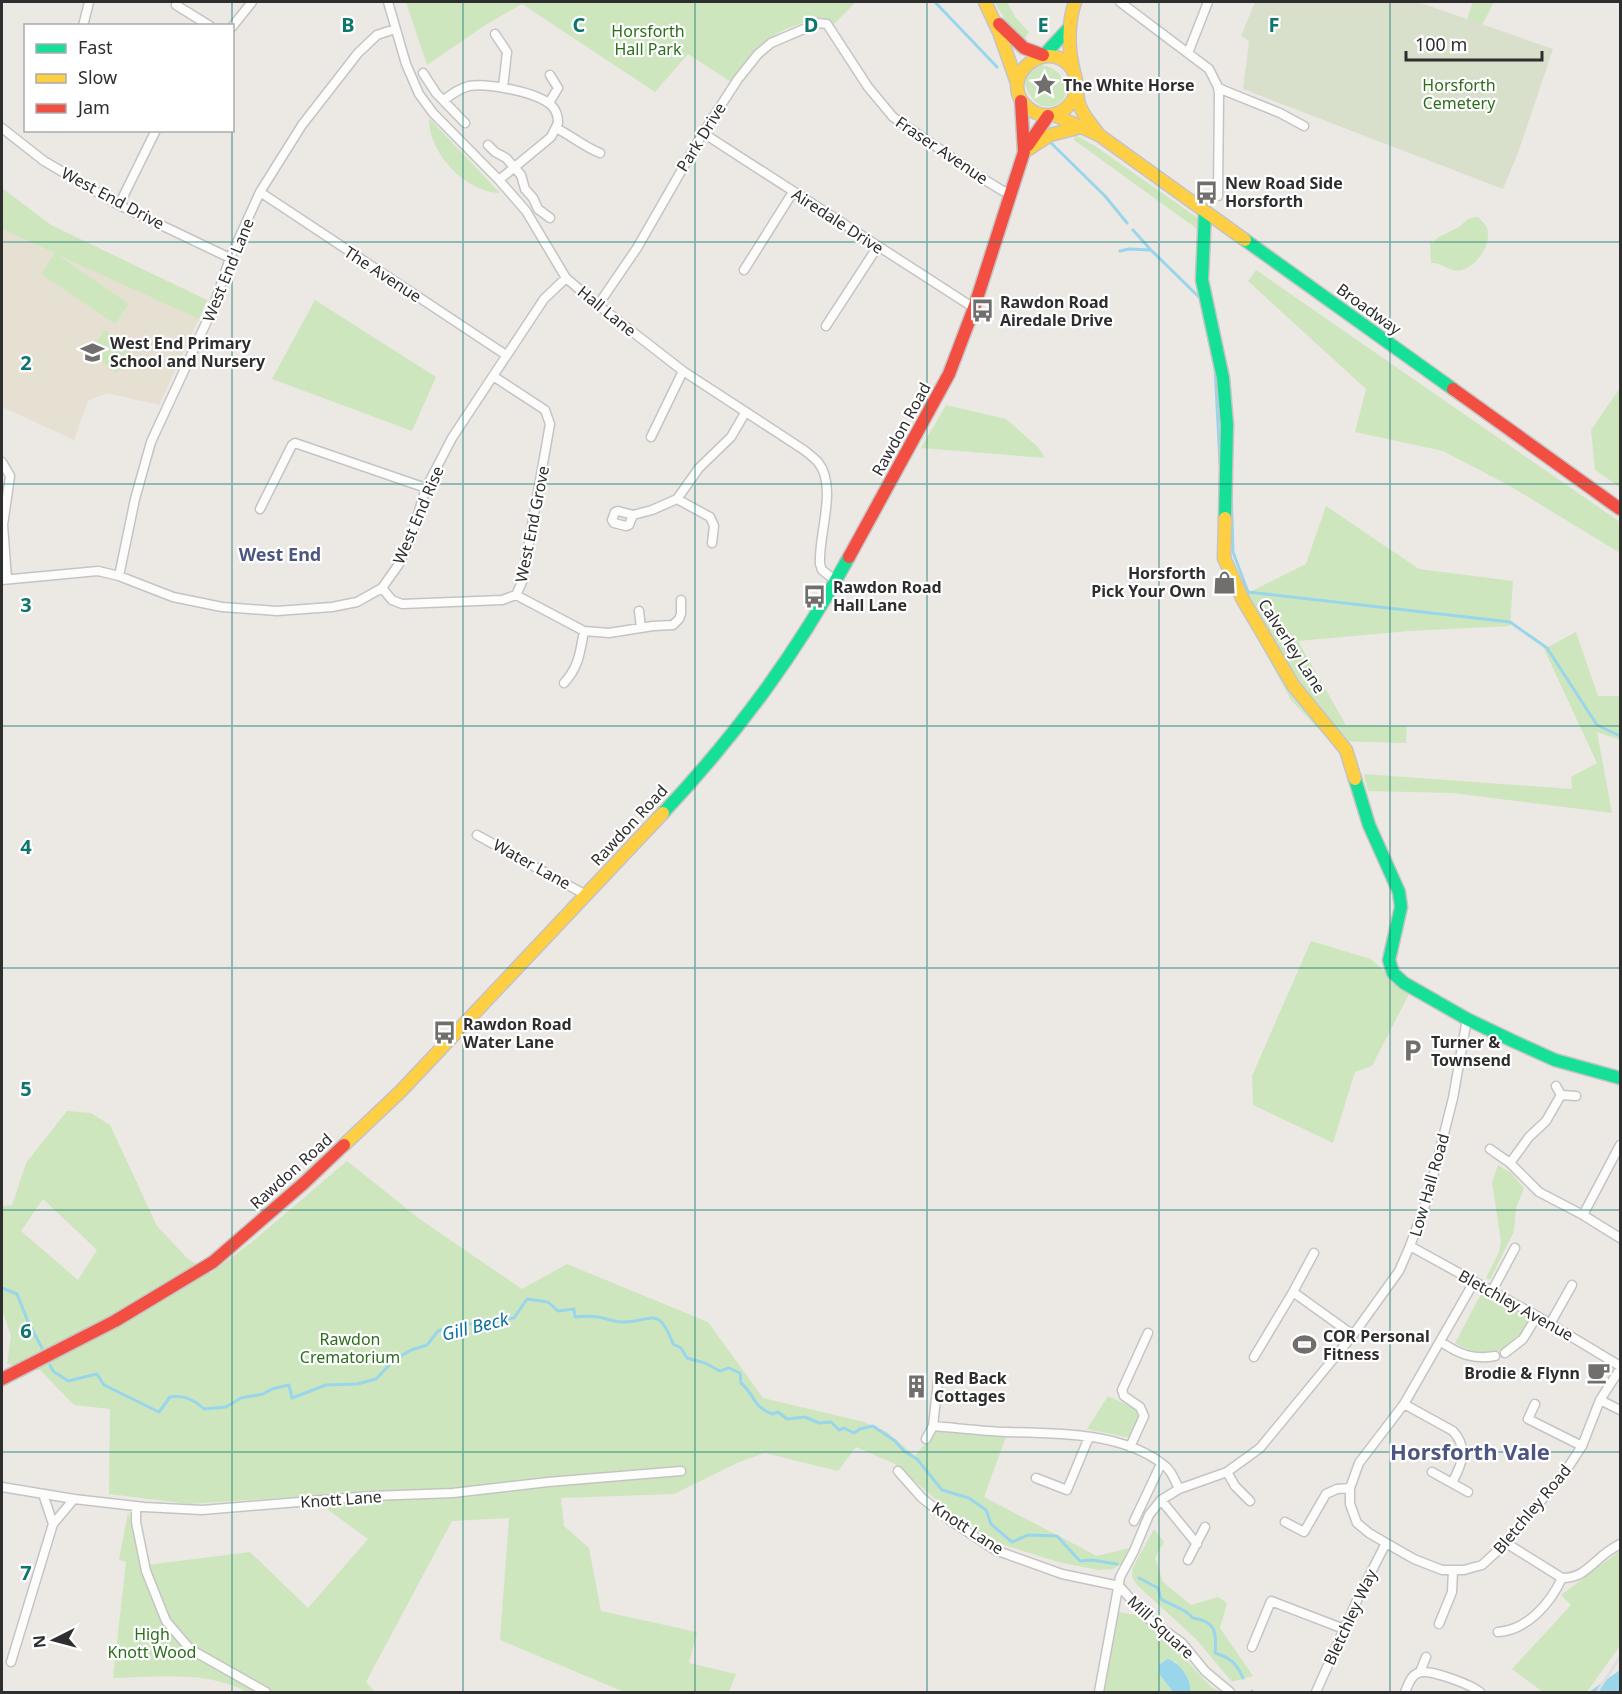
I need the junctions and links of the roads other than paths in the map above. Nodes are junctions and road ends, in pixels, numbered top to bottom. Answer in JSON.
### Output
{"nodes":[{"id":1,"x":89,"y":2,"type":"edge"},
{"id":2,"x":252,"y":2,"type":"edge"},
{"id":3,"x":388,"y":2,"type":"edge"},
{"id":4,"x":985,"y":2,"type":"edge"},
{"id":5,"x":1075,"y":2,"type":"edge"},
{"id":6,"x":1120,"y":2,"type":"edge"},
{"id":7,"x":1208,"y":2,"type":"edge"},
{"id":8,"x":176,"y":5,"type":"dead end"},
{"id":9,"x":994,"y":20,"type":"junction"},
{"id":10,"x":84,"y":24,"type":"edge"},
{"id":11,"x":207,"y":24,"type":"edge"},
{"id":12,"x":234,"y":24,"type":"edge"},
{"id":13,"x":395,"y":29,"type":"junction"},
{"id":14,"x":1068,"y":29,"type":"junction"},
{"id":15,"x":495,"y":34,"type":"dead end"},
{"id":16,"x":838,"y":39,"type":"joint"},
{"id":17,"x":1188,"y":53,"type":"junction"},
{"id":18,"x":1043,"y":55,"type":"junction"},
{"id":19,"x":1074,"y":72,"type":"junction"},
{"id":20,"x":423,"y":73,"type":"dead end"},
{"id":21,"x":550,"y":75,"type":"dead end"},
{"id":22,"x":563,"y":83,"type":"dead end"},
{"id":23,"x":1017,"y":83,"type":"junction"},
{"id":24,"x":504,"y":87,"type":"junction"},
{"id":25,"x":1218,"y":87,"type":"junction"},
{"id":26,"x":1077,"y":90,"type":"junction"},
{"id":27,"x":557,"y":91,"type":"junction"},
{"id":28,"x":444,"y":100,"type":"junction"},
{"id":29,"x":1021,"y":100,"type":"junction"},
{"id":30,"x":549,"y":104,"type":"junction"},
{"id":31,"x":1051,"y":115,"type":"junction"},
{"id":32,"x":465,"y":123,"type":"dead end"},
{"id":33,"x":1304,"y":126,"type":"dead end"},
{"id":34,"x":1081,"y":127,"type":"junction"},
{"id":35,"x":2,"y":128,"type":"edge"},
{"id":36,"x":556,"y":128,"type":"junction"},
{"id":37,"x":155,"y":132,"type":"edge"},
{"id":38,"x":703,"y":133,"type":"junction"},
{"id":39,"x":1099,"y":135,"type":"junction"},
{"id":40,"x":488,"y":145,"type":"dead end"},
{"id":41,"x":1024,"y":152,"type":"junction"},
{"id":42,"x":600,"y":153,"type":"dead end"},
{"id":43,"x":513,"y":168,"type":"junction"},
{"id":44,"x":499,"y":180,"type":"junction"},
{"id":45,"x":260,"y":192,"type":"junction"},
{"id":46,"x":793,"y":192,"type":"junction"},
{"id":47,"x":1012,"y":192,"type":"junction"},
{"id":48,"x":1218,"y":196,"type":"dead end"},
{"id":49,"x":119,"y":205,"type":"junction"},
{"id":50,"x":1205,"y":211,"type":"junction"},
{"id":51,"x":549,"y":218,"type":"dead end"},
{"id":52,"x":878,"y":246,"type":"junction"},
{"id":53,"x":230,"y":258,"type":"junction"},
{"id":54,"x":744,"y":270,"type":"dead end"},
{"id":55,"x":566,"y":278,"type":"junction"},
{"id":56,"x":598,"y":305,"type":"junction"},
{"id":57,"x":974,"y":308,"type":"junction"},
{"id":58,"x":826,"y":326,"type":"dead end"},
{"id":59,"x":506,"y":355,"type":"junction"},
{"id":60,"x":683,"y":371,"type":"junction"},
{"id":61,"x":493,"y":376,"type":"junction"},
{"id":62,"x":745,"y":413,"type":"junction"},
{"id":63,"x":651,"y":437,"type":"dead end"},
{"id":64,"x":2,"y":462,"type":"edge"},
{"id":65,"x":426,"y":488,"type":"junction"},
{"id":66,"x":677,"y":499,"type":"junction"},
{"id":67,"x":260,"y":509,"type":"dead end"},
{"id":68,"x":1620,"y":509,"type":"edge"},
{"id":69,"x":633,"y":515,"type":"dead end"},
{"id":70,"x":712,"y":543,"type":"dead end"},
{"id":71,"x":120,"y":576,"type":"junction"},
{"id":72,"x":4,"y":580,"type":"edge"},
{"id":73,"x":836,"y":580,"type":"junction"},
{"id":74,"x":382,"y":588,"type":"junction"},
{"id":75,"x":516,"y":595,"type":"junction"},
{"id":76,"x":681,"y":600,"type":"dead end"},
{"id":77,"x":639,"y":611,"type":"dead end"},
{"id":78,"x":641,"y":628,"type":"junction"},
{"id":79,"x":584,"y":631,"type":"junction"},
{"id":80,"x":564,"y":683,"type":"dead end"},
{"id":81,"x":477,"y":835,"type":"dead end"},
{"id":82,"x":586,"y":894,"type":"junction"},
{"id":83,"x":1467,"y":1019,"type":"junction"},
{"id":84,"x":1620,"y":1078,"type":"edge"},
{"id":85,"x":1556,"y":1086,"type":"dead end"},
{"id":86,"x":1561,"y":1095,"type":"junction"},
{"id":87,"x":1576,"y":1096,"type":"dead end"},
{"id":88,"x":1620,"y":1145,"type":"edge"},
{"id":89,"x":1490,"y":1149,"type":"dead end"},
{"id":90,"x":1510,"y":1163,"type":"junction"},
{"id":91,"x":1583,"y":1215,"type":"junction"},
{"id":92,"x":1620,"y":1238,"type":"edge"},
{"id":93,"x":1410,"y":1246,"type":"junction"},
{"id":94,"x":1515,"y":1248,"type":"dead end"},
{"id":95,"x":1314,"y":1253,"type":"dead end"},
{"id":96,"x":1474,"y":1282,"type":"junction"},
{"id":97,"x":1572,"y":1285,"type":"dead end"},
{"id":98,"x":1492,"y":1291,"type":"junction"},
{"id":99,"x":1293,"y":1292,"type":"junction"},
{"id":100,"x":1537,"y":1316,"type":"junction"},
{"id":101,"x":1550,"y":1324,"type":"junction"},
{"id":102,"x":1148,"y":1333,"type":"dead end"},
{"id":103,"x":1353,"y":1335,"type":"junction"},
{"id":104,"x":1441,"y":1342,"type":"junction"},
{"id":105,"x":1505,"y":1353,"type":"dead end"},
{"id":106,"x":1495,"y":1356,"type":"dead end"},
{"id":107,"x":1254,"y":1357,"type":"dead end"},
{"id":108,"x":1620,"y":1367,"type":"edge"},
{"id":109,"x":2,"y":1379,"type":"edge"},
{"id":110,"x":938,"y":1381,"type":"dead end"},
{"id":111,"x":1600,"y":1400,"type":"junction"},
{"id":112,"x":1404,"y":1404,"type":"junction"},
{"id":113,"x":1535,"y":1404,"type":"dead end"},
{"id":114,"x":1620,"y":1410,"type":"edge"},
{"id":115,"x":933,"y":1426,"type":"junction"},
{"id":116,"x":1089,"y":1437,"type":"junction"},
{"id":117,"x":926,"y":1439,"type":"dead end"},
{"id":118,"x":1582,"y":1446,"type":"junction"},
{"id":119,"x":1130,"y":1447,"type":"junction"},
{"id":120,"x":1161,"y":1464,"type":"junction"},
{"id":121,"x":681,"y":1471,"type":"dead end"},
{"id":122,"x":898,"y":1471,"type":"dead end"},
{"id":123,"x":1227,"y":1472,"type":"junction"},
{"id":124,"x":1432,"y":1472,"type":"dead end"},
{"id":125,"x":1036,"y":1478,"type":"dead end"},
{"id":126,"x":1452,"y":1484,"type":"junction"},
{"id":127,"x":2,"y":1487,"type":"edge"},
{"id":128,"x":1350,"y":1488,"type":"junction"},
{"id":129,"x":1179,"y":1489,"type":"junction"},
{"id":130,"x":1468,"y":1492,"type":"dead end"},
{"id":131,"x":43,"y":1494,"type":"junction"},
{"id":132,"x":74,"y":1499,"type":"junction"},
{"id":133,"x":1161,"y":1500,"type":"junction"},
{"id":134,"x":1250,"y":1501,"type":"dead end"},
{"id":135,"x":136,"y":1506,"type":"junction"},
{"id":136,"x":1134,"y":1521,"type":"dead end"},
{"id":137,"x":1285,"y":1522,"type":"dead end"},
{"id":138,"x":53,"y":1524,"type":"junction"},
{"id":139,"x":1205,"y":1527,"type":"dead end"},
{"id":140,"x":1386,"y":1543,"type":"junction"},
{"id":141,"x":1506,"y":1543,"type":"junction"},
{"id":142,"x":1197,"y":1544,"type":"junction"},
{"id":143,"x":1620,"y":1544,"type":"edge"},
{"id":144,"x":1188,"y":1560,"type":"dead end"},
{"id":145,"x":1453,"y":1570,"type":"junction"},
{"id":146,"x":1562,"y":1578,"type":"junction"},
{"id":147,"x":1119,"y":1586,"type":"junction"},
{"id":148,"x":1439,"y":1624,"type":"dead end"},
{"id":149,"x":1344,"y":1629,"type":"junction"},
{"id":150,"x":1498,"y":1632,"type":"dead end"},
{"id":151,"x":1252,"y":1647,"type":"dead end"},
{"id":152,"x":1426,"y":1657,"type":"dead end"},
{"id":153,"x":11,"y":1662,"type":"dead end"},
{"id":154,"x":1420,"y":1672,"type":"junction"},
{"id":155,"x":266,"y":1692,"type":"edge"},
{"id":156,"x":1099,"y":1692,"type":"edge"},
{"id":157,"x":1230,"y":1692,"type":"edge"},
{"id":158,"x":1316,"y":1692,"type":"edge"},
{"id":159,"x":1405,"y":1692,"type":"edge"},
{"id":160,"x":1480,"y":1692,"type":"edge"}],
"edges":[{"from":1,"to":10,"type":"street"},
{"from":2,"to":12,"type":"street"},
{"from":3,"to":13,"type":"street","name":"Hall Lane"},
{"from":4,"to":9,"type":"main road"},
{"from":5,"to":14,"type":"main road"},
{"from":6,"to":17,"type":"street"},
{"from":7,"to":17,"type":"street"},
{"from":8,"to":11,"type":"street"},
{"from":9,"to":18,"type":"main road"},
{"from":9,"to":23,"type":"main road"},
{"from":13,"to":44,"type":"street","name":"Hall Lane"},
{"from":13,"to":45,"type":"street","name":"West End Lane"},
{"from":14,"to":18,"type":"main road"},
{"from":14,"to":19,"type":"main road"},
{"from":15,"to":24,"type":"street"},
{"from":16,"to":38,"type":"street","name":"Park Drive"},
{"from":16,"to":47,"type":"street","name":"Fraser Avenue"},
{"from":17,"to":25,"type":"street"},
{"from":18,"to":19,"type":"main road"},
{"from":18,"to":23,"type":"main road"},
{"from":19,"to":26,"type":"main road"},
{"from":20,"to":28,"type":"street"},
{"from":21,"to":27,"type":"street"},
{"from":22,"to":27,"type":"street"},
{"from":23,"to":29,"type":"main road"},
{"from":24,"to":28,"type":"street"},
{"from":24,"to":30,"type":"street"},
{"from":25,"to":33,"type":"street"},
{"from":25,"to":48,"type":"street"},
{"from":26,"to":31,"type":"main road"},
{"from":26,"to":39,"type":"main road"},
{"from":27,"to":30,"type":"street"},
{"from":28,"to":32,"type":"street"},
{"from":29,"to":31,"type":"main road"},
{"from":29,"to":41,"type":"main road","name":"Rawdon Road"},
{"from":30,"to":36,"type":"street"},
{"from":31,"to":34,"type":"main road"},
{"from":31,"to":41,"type":"main road","name":"Rawdon Road"},
{"from":34,"to":39,"type":"main road"},
{"from":34,"to":41,"type":"main road"},
{"from":35,"to":49,"type":"street","name":"West End Drive"},
{"from":36,"to":42,"type":"street"},
{"from":36,"to":43,"type":"street"},
{"from":37,"to":49,"type":"street"},
{"from":38,"to":46,"type":"street","name":"Airedale Drive"},
{"from":38,"to":56,"type":"street","name":"Park Drive"},
{"from":39,"to":50,"type":"main road","name":"Broadway"},
{"from":40,"to":43,"type":"street"},
{"from":41,"to":47,"type":"main road","name":"Rawdon Road"},
{"from":43,"to":44,"type":"street"},
{"from":43,"to":51,"type":"street"},
{"from":44,"to":55,"type":"street","name":"Hall Lane"},
{"from":45,"to":53,"type":"street","name":"West End Lane"},
{"from":45,"to":59,"type":"street","name":"The Avenue"},
{"from":46,"to":52,"type":"street","name":"Airedale Drive"},
{"from":46,"to":54,"type":"street"},
{"from":47,"to":57,"type":"main road","name":"Rawdon Road"},
{"from":49,"to":53,"type":"street","name":"West End Drive"},
{"from":50,"to":68,"type":"main road","name":"Broadway"},
{"from":50,"to":83,"type":"main road","name":"Calverley Lane"},
{"from":52,"to":57,"type":"street","name":"Airedale Drive"},
{"from":52,"to":58,"type":"street"},
{"from":53,"to":71,"type":"street","name":"West End Lane"},
{"from":55,"to":56,"type":"street","name":"Hall Lane"},
{"from":55,"to":59,"type":"street","name":"West End Rise"},
{"from":56,"to":60,"type":"street","name":"Hall Lane"},
{"from":57,"to":73,"type":"main road","name":"Rawdon Road"},
{"from":59,"to":61,"type":"street","name":"West End Rise"},
{"from":60,"to":62,"type":"street","name":"Hall Lane"},
{"from":60,"to":63,"type":"street"},
{"from":61,"to":65,"type":"street","name":"West End Rise"},
{"from":61,"to":75,"type":"street","name":"West End Grove"},
{"from":62,"to":66,"type":"street"},
{"from":62,"to":73,"type":"street","name":"Hall Lane"},
{"from":64,"to":72,"type":"street"},
{"from":65,"to":67,"type":"street"},
{"from":65,"to":74,"type":"street","name":"West End Rise"},
{"from":66,"to":69,"type":"street"},
{"from":66,"to":70,"type":"street"},
{"from":71,"to":72,"type":"street"},
{"from":71,"to":74,"type":"street","name":"West End Rise"},
{"from":73,"to":82,"type":"main road","name":"Rawdon Road"},
{"from":74,"to":75,"type":"street","name":"West End Grove"},
{"from":75,"to":79,"type":"street"},
{"from":76,"to":78,"type":"street"},
{"from":77,"to":78,"type":"street"},
{"from":78,"to":79,"type":"street"},
{"from":79,"to":80,"type":"street"},
{"from":81,"to":82,"type":"street","name":"Water Lane"},
{"from":82,"to":109,"type":"main road","name":"Rawdon Road"},
{"from":83,"to":84,"type":"main road","name":"Calverley Lane"},
{"from":83,"to":93,"type":"street","name":"Low Hall Road"},
{"from":85,"to":86,"type":"street"},
{"from":86,"to":87,"type":"street"},
{"from":86,"to":90,"type":"street"},
{"from":88,"to":91,"type":"street"},
{"from":89,"to":90,"type":"street"},
{"from":90,"to":91,"type":"street"},
{"from":91,"to":92,"type":"street"},
{"from":93,"to":96,"type":"street","name":"Bletchley Avenue"},
{"from":93,"to":103,"type":"street","name":"Low Hall Road"},
{"from":94,"to":98,"type":"street"},
{"from":95,"to":99,"type":"street"},
{"from":96,"to":98,"type":"street","name":"Bletchley Avenue"},
{"from":96,"to":104,"type":"street"},
{"from":97,"to":101,"type":"street"},
{"from":98,"to":100,"type":"street","name":"Bletchley Avenue"},
{"from":99,"to":103,"type":"street"},
{"from":99,"to":107,"type":"street"},
{"from":100,"to":101,"type":"street","name":"Bletchley Avenue"},
{"from":100,"to":105,"type":"street"},
{"from":101,"to":108,"type":"street","name":"Bletchley Avenue"},
{"from":102,"to":119,"type":"street"},
{"from":103,"to":123,"type":"street","name":"Low Hall Road"},
{"from":104,"to":106,"type":"street"},
{"from":104,"to":112,"type":"street"},
{"from":108,"to":111,"type":"street","name":"Bletchley Road"},
{"from":110,"to":115,"type":"street"},
{"from":111,"to":114,"type":"street"},
{"from":111,"to":118,"type":"street","name":"Bletchley Road"},
{"from":112,"to":126,"type":"street"},
{"from":112,"to":128,"type":"street"},
{"from":113,"to":118,"type":"street"},
{"from":115,"to":116,"type":"street"},
{"from":115,"to":117,"type":"street"},
{"from":116,"to":119,"type":"street"},
{"from":116,"to":125,"type":"street"},
{"from":118,"to":141,"type":"street","name":"Bletchley Road"},
{"from":119,"to":120,"type":"street"},
{"from":120,"to":129,"type":"street"},
{"from":120,"to":136,"type":"street"},
{"from":121,"to":135,"type":"street","name":"Knott Lane"},
{"from":122,"to":147,"type":"street","name":"Knott Lane"},
{"from":123,"to":129,"type":"street","name":"Low Hall Road"},
{"from":123,"to":134,"type":"street"},
{"from":124,"to":126,"type":"street"},
{"from":126,"to":130,"type":"street"},
{"from":127,"to":131,"type":"street","name":"Knott Lane"},
{"from":128,"to":137,"type":"street"},
{"from":128,"to":140,"type":"street","name":"Bletchley Road"},
{"from":129,"to":133,"type":"street","name":"Low Hall Road"},
{"from":131,"to":132,"type":"street","name":"Knott Lane"},
{"from":131,"to":138,"type":"street"},
{"from":132,"to":135,"type":"street","name":"Knott Lane"},
{"from":132,"to":138,"type":"street"},
{"from":133,"to":142,"type":"street"},
{"from":133,"to":147,"type":"street","name":"Low Hall Road"},
{"from":135,"to":155,"type":"street"},
{"from":138,"to":153,"type":"street"},
{"from":139,"to":142,"type":"street"},
{"from":140,"to":145,"type":"street","name":"Bletchley Road"},
{"from":140,"to":149,"type":"street","name":"Bletchley Way"},
{"from":141,"to":145,"type":"street","name":"Bletchley Road"},
{"from":141,"to":146,"type":"street"},
{"from":142,"to":144,"type":"street"},
{"from":143,"to":146,"type":"street"},
{"from":145,"to":148,"type":"street"},
{"from":146,"to":150,"type":"street"},
{"from":147,"to":156,"type":"street","name":"Low Hall Road"},
{"from":147,"to":157,"type":"street","name":"Mill Square"},
{"from":149,"to":151,"type":"street"},
{"from":149,"to":158,"type":"street","name":"Bletchley Way"},
{"from":152,"to":154,"type":"street"},
{"from":154,"to":159,"type":"street"},
{"from":154,"to":160,"type":"street"}]}
